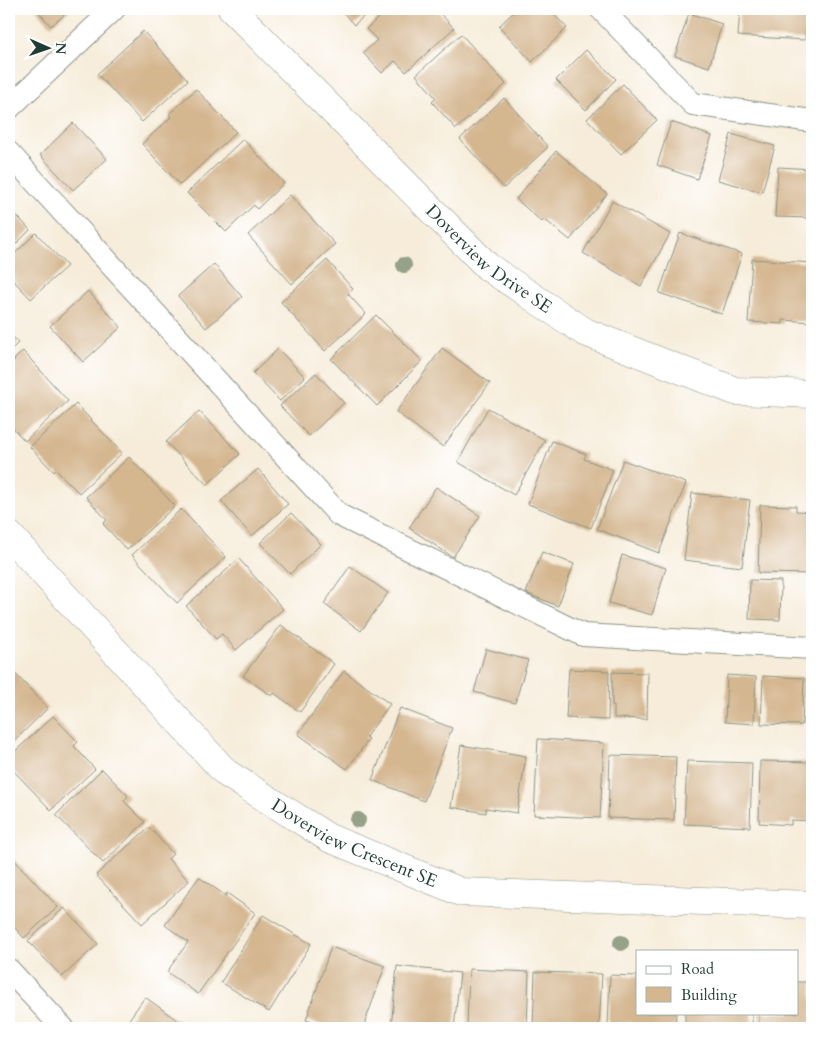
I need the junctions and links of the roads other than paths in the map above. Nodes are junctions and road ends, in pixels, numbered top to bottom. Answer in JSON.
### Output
{"nodes":[{"id":1,"x":114,"y":9,"type":"edge"},
{"id":2,"x":232,"y":9,"type":"edge"},
{"id":3,"x":601,"y":9,"type":"edge"},
{"id":4,"x":9,"y":108,"type":"edge"},
{"id":5,"x":812,"y":121,"type":"edge"},
{"id":6,"x":9,"y":152,"type":"edge"},
{"id":7,"x":812,"y":394,"type":"edge"},
{"id":8,"x":9,"y":535,"type":"edge"},
{"id":9,"x":812,"y":648,"type":"edge"},
{"id":10,"x":812,"y":905,"type":"edge"},
{"id":11,"x":9,"y":970,"type":"edge"},
{"id":12,"x":63,"y":1028,"type":"edge"}],
"edges":[{"from":1,"to":4,"type":"lane"},
{"from":2,"to":7,"type":"street","name":"Doverview Drive SE"},
{"from":3,"to":5,"type":"lane"},
{"from":6,"to":9,"type":"lane"},
{"from":8,"to":10,"type":"street","name":"Doverview Crescent SE"},
{"from":11,"to":12,"type":"lane"}]}
